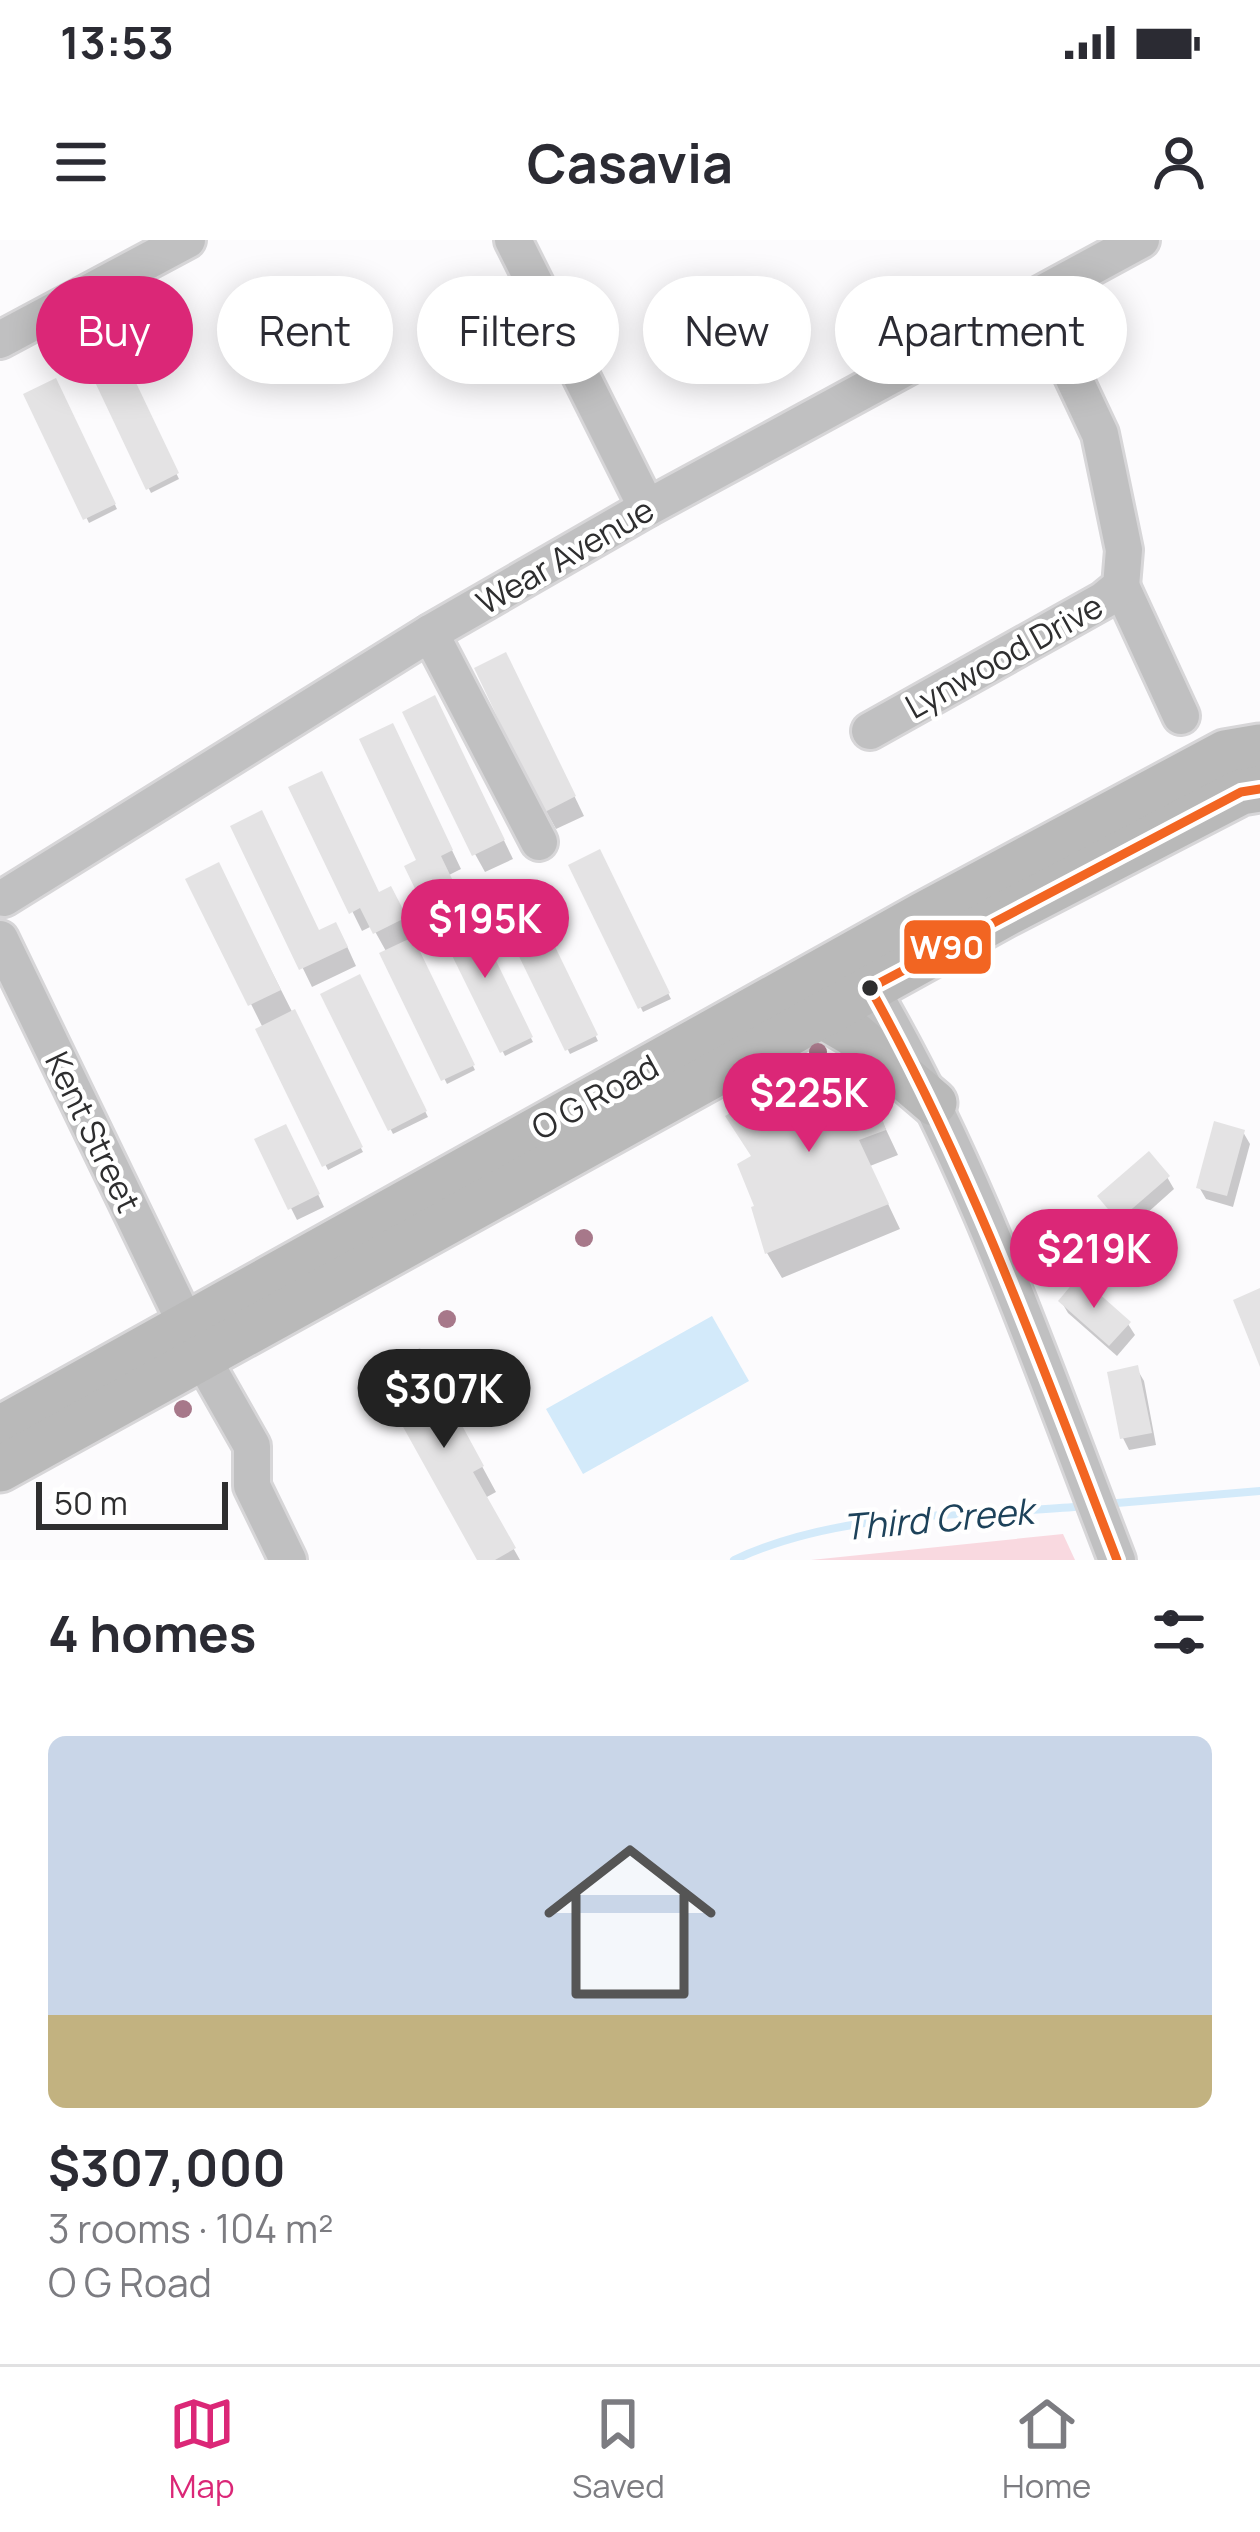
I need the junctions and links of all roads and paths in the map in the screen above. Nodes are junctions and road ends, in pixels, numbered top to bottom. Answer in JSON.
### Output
{"nodes":[{"id":1,"x":513,"y":240,"type":"edge"},
{"id":2,"x":182,"y":241,"type":"edge"},
{"id":3,"x":1128,"y":243,"type":"edge"},
{"id":4,"x":1075,"y":276,"type":"edge"},
{"id":5,"x":0,"y":340,"type":"edge"},
{"id":6,"x":879,"y":384,"type":"edge"},
{"id":7,"x":1074,"y":384,"type":"edge"},
{"id":8,"x":647,"y":508,"type":"junction"},
{"id":9,"x":1121,"y":586,"type":"junction"},
{"id":10,"x":430,"y":633,"type":"junction"},
{"id":11,"x":1181,"y":716,"type":"dead end"},
{"id":12,"x":870,"y":731,"type":"dead end"},
{"id":13,"x":1260,"y":747,"type":"edge"},
{"id":14,"x":1260,"y":788,"type":"edge"},
{"id":15,"x":538,"y":842,"type":"dead end"},
{"id":16,"x":1,"y":904,"type":"edge"},
{"id":17,"x":0,"y":939,"type":"edge"},
{"id":18,"x":860,"y":972,"type":"junction"},
{"id":19,"x":820,"y":1015,"type":"junction"},
{"id":20,"x":934,"y":1103,"type":"junction"},
{"id":21,"x":194,"y":1341,"type":"junction"},
{"id":22,"x":0,"y":1429,"type":"edge"},
{"id":23,"x":0,"y":1469,"type":"edge"},
{"id":24,"x":288,"y":1560,"type":"edge"},
{"id":25,"x":1117,"y":1560,"type":"edge"}],
"edges":[{"from":1,"to":8,"type":"street"},
{"from":2,"to":5,"type":"street"},
{"from":3,"to":4,"type":"street","name":"Wear Avenue"},
{"from":6,"to":8,"type":"street","name":"Wear Avenue"},
{"from":7,"to":9,"type":"street","name":"Lynwood Drive"},
{"from":8,"to":10,"type":"street","name":"Wear Avenue"},
{"from":9,"to":11,"type":"street"},
{"from":9,"to":12,"type":"street","name":"Lynwood Drive"},
{"from":10,"to":15,"type":"street"},
{"from":10,"to":16,"type":"street","name":"Wear Avenue"},
{"from":13,"to":18,"type":"main road","name":"O G Road"},
{"from":14,"to":18,"type":"main road","name":"O G Road"},
{"from":17,"to":21,"type":"street","name":"Kent Street"},
{"from":18,"to":19,"type":"main road","name":"O G Road"},
{"from":18,"to":20,"type":"street"},
{"from":18,"to":21,"type":"main road","name":"O G Road"},
{"from":19,"to":20,"type":"main road"},
{"from":19,"to":21,"type":"main road","name":"O G Road"},
{"from":20,"to":25,"type":"street"},
{"from":21,"to":22,"type":"main road","name":"O G Road"},
{"from":21,"to":23,"type":"main road","name":"O G Road"},
{"from":21,"to":24,"type":"street","name":"Kent Street"}]}
